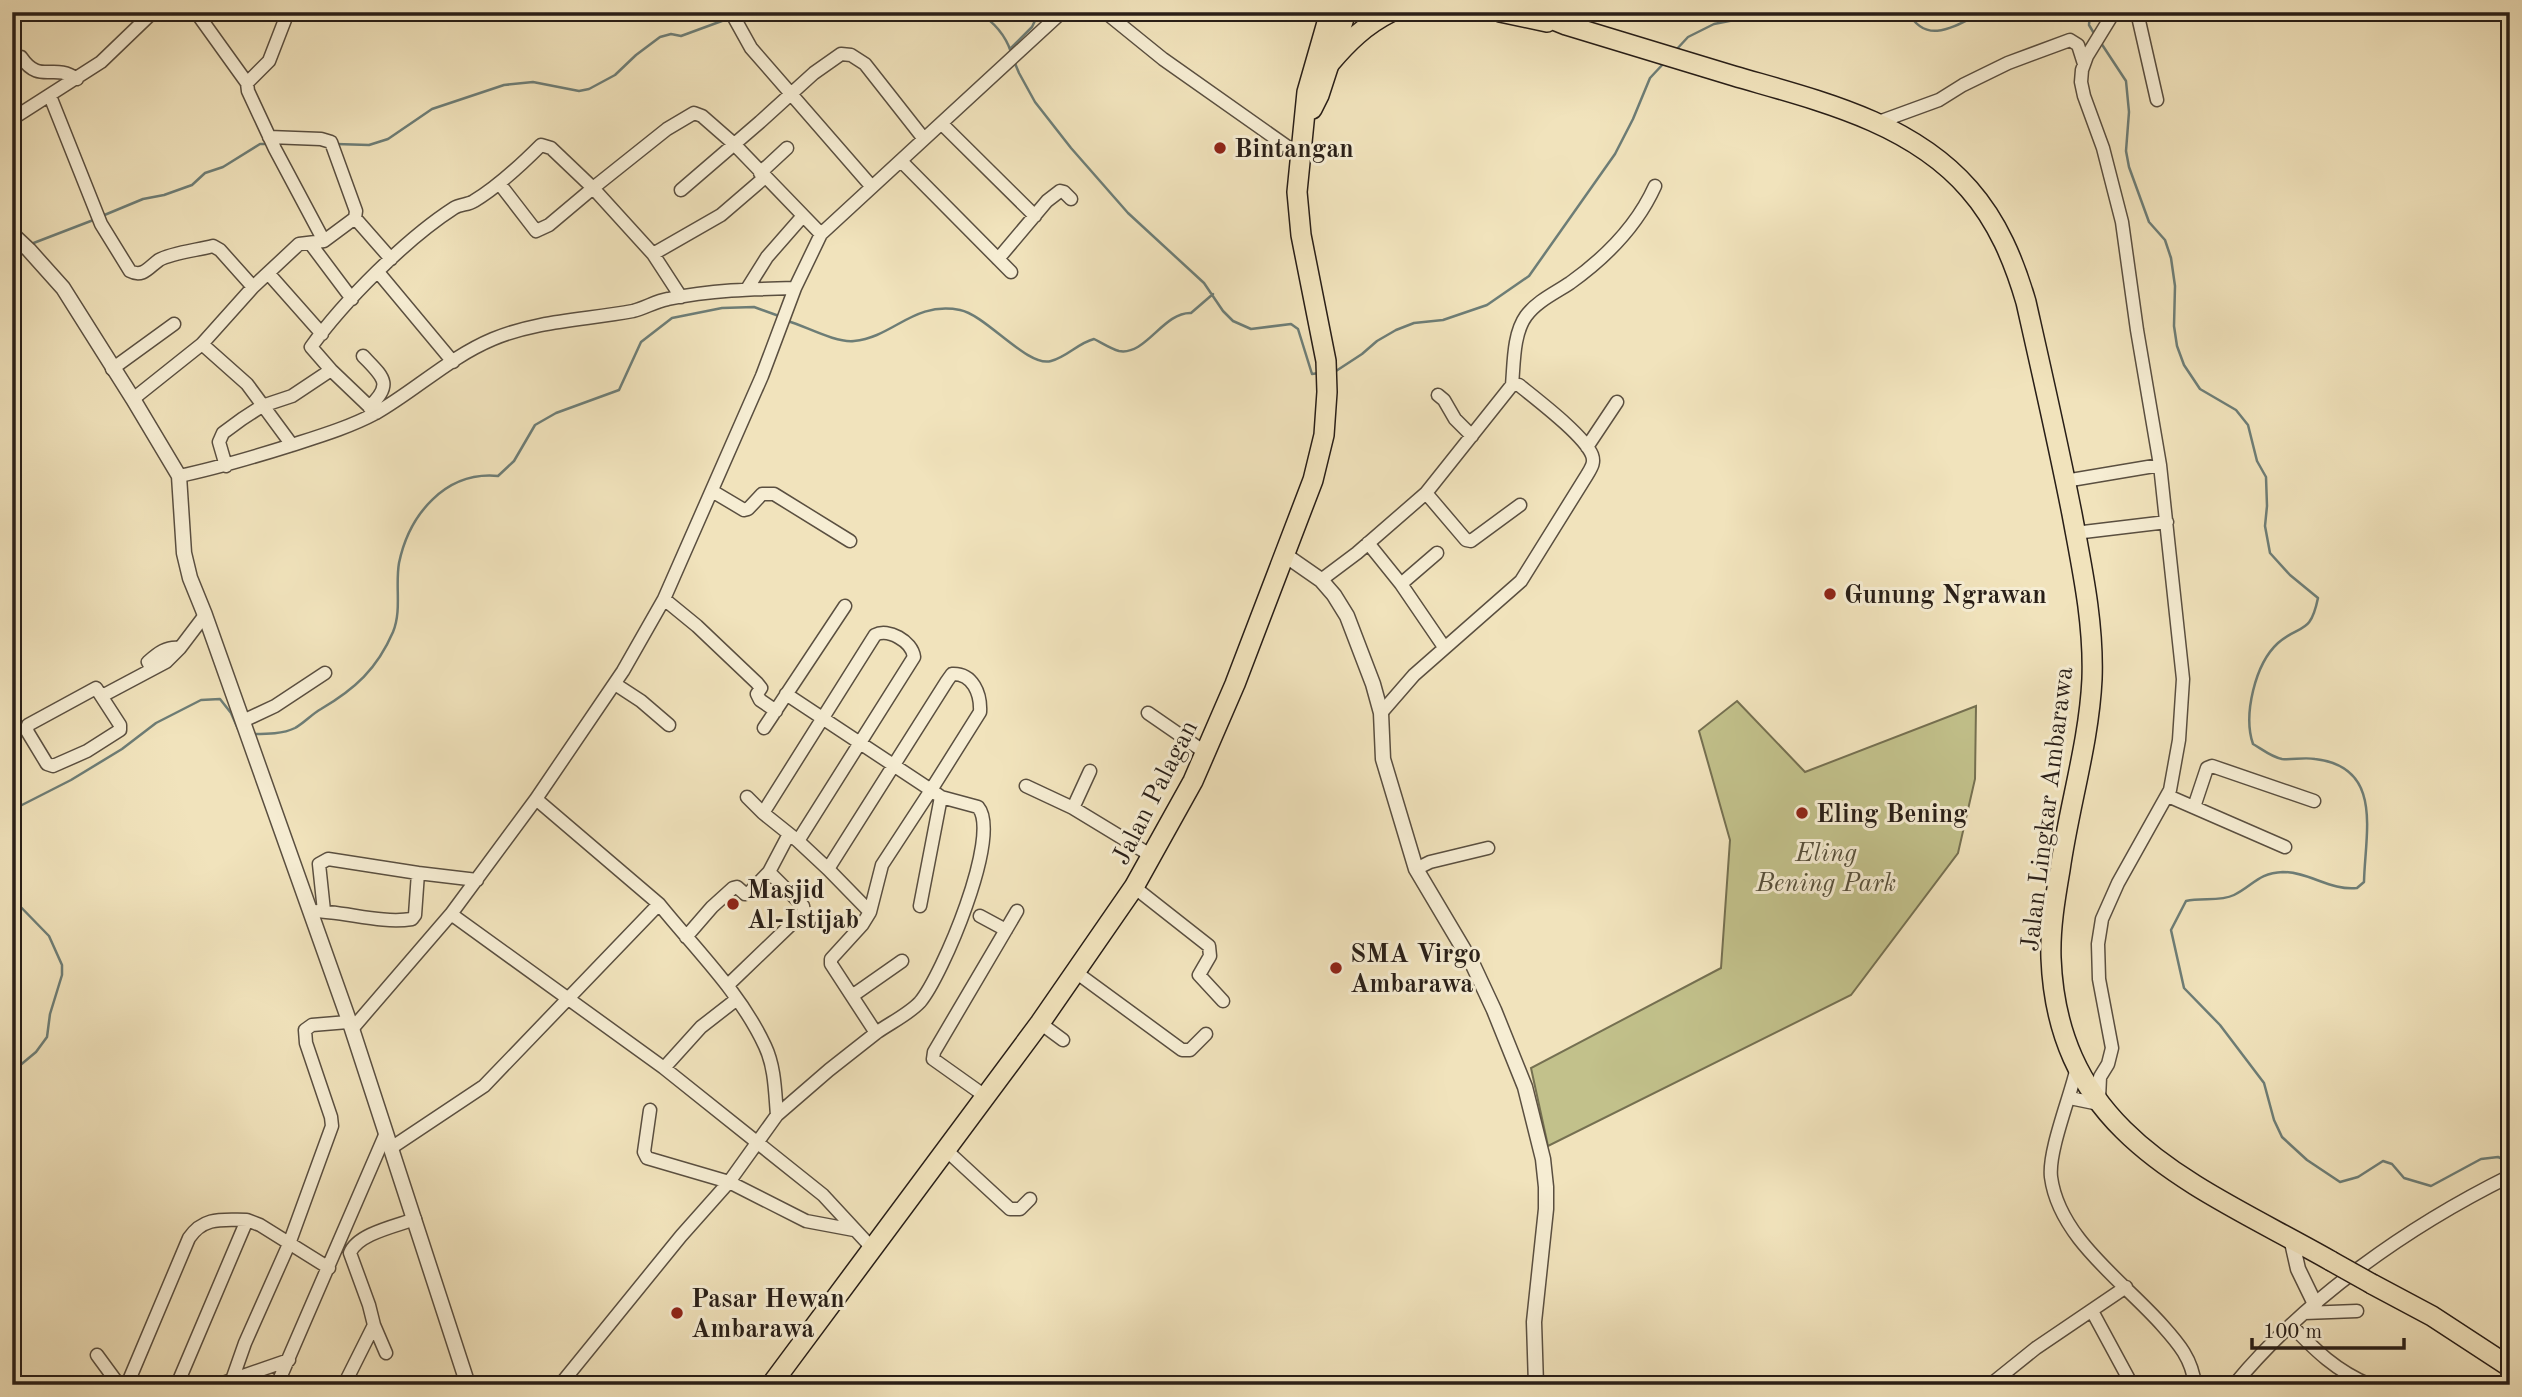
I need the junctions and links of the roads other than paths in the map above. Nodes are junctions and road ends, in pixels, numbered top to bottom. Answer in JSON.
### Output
{"nodes":[{"id":1,"x":153,"y":12,"type":"edge"},
{"id":2,"x":195,"y":12,"type":"edge"},
{"id":3,"x":288,"y":12,"type":"edge"},
{"id":4,"x":1062,"y":12,"type":"edge"},
{"id":5,"x":1105,"y":12,"type":"edge"},
{"id":6,"x":1330,"y":12,"type":"edge"},
{"id":7,"x":1346,"y":12,"type":"edge"},
{"id":8,"x":1391,"y":12,"type":"edge"},
{"id":9,"x":1500,"y":12,"type":"edge"},
{"id":10,"x":1534,"y":12,"type":"edge"},
{"id":11,"x":2114,"y":12,"type":"edge"},
{"id":12,"x":2137,"y":12,"type":"edge"},
{"id":13,"x":734,"y":17,"type":"edge"},
{"id":14,"x":1566,"y":25,"type":"junction"},
{"id":15,"x":12,"y":58,"type":"edge"},
{"id":16,"x":1330,"y":63,"type":"junction"},
{"id":17,"x":2084,"y":64,"type":"junction"},
{"id":18,"x":77,"y":79,"type":"junction"},
{"id":19,"x":247,"y":83,"type":"junction"},
{"id":20,"x":790,"y":93,"type":"junction"},
{"id":21,"x":50,"y":96,"type":"junction"},
{"id":22,"x":2157,"y":100,"type":"dead end"},
{"id":23,"x":12,"y":118,"type":"edge"},
{"id":24,"x":1876,"y":123,"type":"junction"},
{"id":25,"x":942,"y":124,"type":"junction"},
{"id":26,"x":1304,"y":126,"type":"junction"},
{"id":27,"x":924,"y":139,"type":"junction"},
{"id":28,"x":272,"y":142,"type":"junction"},
{"id":29,"x":734,"y":144,"type":"junction"},
{"id":30,"x":787,"y":148,"type":"dead end"},
{"id":31,"x":1299,"y":155,"type":"junction"},
{"id":32,"x":901,"y":161,"type":"junction"},
{"id":33,"x":762,"y":175,"type":"junction"},
{"id":34,"x":499,"y":183,"type":"junction"},
{"id":35,"x":1655,"y":186,"type":"dead end"},
{"id":36,"x":872,"y":187,"type":"junction"},
{"id":37,"x":593,"y":188,"type":"junction"},
{"id":38,"x":681,"y":190,"type":"dead end"},
{"id":39,"x":1071,"y":199,"type":"dead end"},
{"id":40,"x":1035,"y":216,"type":"junction"},
{"id":41,"x":802,"y":217,"type":"junction"},
{"id":42,"x":355,"y":218,"type":"junction"},
{"id":43,"x":821,"y":234,"type":"junction"},
{"id":44,"x":324,"y":241,"type":"junction"},
{"id":45,"x":21,"y":242,"type":"edge"},
{"id":46,"x":310,"y":243,"type":"junction"},
{"id":47,"x":653,"y":254,"type":"junction"},
{"id":48,"x":391,"y":259,"type":"junction"},
{"id":49,"x":998,"y":259,"type":"junction"},
{"id":50,"x":378,"y":272,"type":"junction"},
{"id":51,"x":1011,"y":272,"type":"dead end"},
{"id":52,"x":268,"y":273,"type":"junction"},
{"id":53,"x":253,"y":287,"type":"junction"},
{"id":54,"x":795,"y":288,"type":"junction"},
{"id":55,"x":747,"y":289,"type":"junction"},
{"id":56,"x":681,"y":297,"type":"junction"},
{"id":57,"x":352,"y":299,"type":"junction"},
{"id":58,"x":174,"y":324,"type":"dead end"},
{"id":59,"x":322,"y":334,"type":"junction"},
{"id":60,"x":202,"y":344,"type":"junction"},
{"id":61,"x":363,"y":356,"type":"dead end"},
{"id":62,"x":453,"y":362,"type":"junction"},
{"id":63,"x":112,"y":369,"type":"junction"},
{"id":64,"x":331,"y":370,"type":"junction"},
{"id":65,"x":1512,"y":385,"type":"junction"},
{"id":66,"x":1438,"y":395,"type":"dead end"},
{"id":67,"x":133,"y":398,"type":"junction"},
{"id":68,"x":1618,"y":402,"type":"dead end"},
{"id":69,"x":262,"y":406,"type":"junction"},
{"id":70,"x":372,"y":410,"type":"junction"},
{"id":71,"x":1472,"y":436,"type":"junction"},
{"id":72,"x":292,"y":445,"type":"junction"},
{"id":73,"x":1587,"y":447,"type":"junction"},
{"id":74,"x":2160,"y":465,"type":"junction"},
{"id":75,"x":226,"y":466,"type":"junction"},
{"id":76,"x":179,"y":476,"type":"junction"},
{"id":77,"x":2065,"y":481,"type":"junction"},
{"id":78,"x":712,"y":491,"type":"junction"},
{"id":79,"x":1426,"y":493,"type":"junction"},
{"id":80,"x":1520,"y":505,"type":"dead end"},
{"id":81,"x":2166,"y":522,"type":"junction"},
{"id":82,"x":2076,"y":533,"type":"junction"},
{"id":83,"x":850,"y":541,"type":"dead end"},
{"id":84,"x":1368,"y":544,"type":"junction"},
{"id":85,"x":1437,"y":553,"type":"dead end"},
{"id":86,"x":1285,"y":555,"type":"junction"},
{"id":87,"x":1321,"y":580,"type":"junction"},
{"id":88,"x":1401,"y":584,"type":"junction"},
{"id":89,"x":664,"y":599,"type":"junction"},
{"id":90,"x":845,"y":606,"type":"dead end"},
{"id":91,"x":205,"y":615,"type":"junction"},
{"id":92,"x":1444,"y":647,"type":"junction"},
{"id":93,"x":325,"y":673,"type":"dead end"},
{"id":94,"x":615,"y":684,"type":"junction"},
{"id":95,"x":786,"y":694,"type":"junction"},
{"id":96,"x":102,"y":696,"type":"junction"},
{"id":97,"x":776,"y":710,"type":"junction"},
{"id":98,"x":1148,"y":713,"type":"dead end"},
{"id":99,"x":1381,"y":713,"type":"junction"},
{"id":100,"x":825,"y":718,"type":"junction"},
{"id":101,"x":669,"y":725,"type":"dead end"},
{"id":102,"x":764,"y":728,"type":"dead end"},
{"id":103,"x":246,"y":730,"type":"junction"},
{"id":104,"x":859,"y":741,"type":"junction"},
{"id":105,"x":1206,"y":753,"type":"junction"},
{"id":106,"x":895,"y":766,"type":"junction"},
{"id":107,"x":1090,"y":771,"type":"dead end"},
{"id":108,"x":1026,"y":786,"type":"dead end"},
{"id":109,"x":936,"y":793,"type":"junction"},
{"id":110,"x":2168,"y":796,"type":"junction"},
{"id":111,"x":747,"y":797,"type":"dead end"},
{"id":112,"x":536,"y":799,"type":"junction"},
{"id":113,"x":2314,"y":801,"type":"dead end"},
{"id":114,"x":2194,"y":807,"type":"junction"},
{"id":115,"x":1073,"y":808,"type":"junction"},
{"id":116,"x":763,"y":813,"type":"junction"},
{"id":117,"x":910,"y":822,"type":"junction"},
{"id":118,"x":936,"y":827,"type":"junction"},
{"id":119,"x":793,"y":838,"type":"junction"},
{"id":120,"x":2285,"y":847,"type":"dead end"},
{"id":121,"x":1488,"y":848,"type":"dead end"},
{"id":122,"x":1152,"y":856,"type":"junction"},
{"id":123,"x":828,"y":869,"type":"junction"},
{"id":124,"x":1416,"y":869,"type":"junction"},
{"id":125,"x":769,"y":872,"type":"junction"},
{"id":126,"x":418,"y":873,"type":"junction"},
{"id":127,"x":477,"y":880,"type":"junction"},
{"id":128,"x":877,"y":884,"type":"junction"},
{"id":129,"x":1134,"y":887,"type":"junction"},
{"id":130,"x":857,"y":899,"type":"junction"},
{"id":131,"x":659,"y":904,"type":"junction"},
{"id":132,"x":920,"y":906,"type":"dead end"},
{"id":133,"x":317,"y":911,"type":"junction"},
{"id":134,"x":1017,"y":911,"type":"dead end"},
{"id":135,"x":870,"y":912,"type":"junction"},
{"id":136,"x":451,"y":914,"type":"junction"},
{"id":137,"x":980,"y":916,"type":"dead end"},
{"id":138,"x":1006,"y":930,"type":"junction"},
{"id":139,"x":686,"y":937,"type":"junction"},
{"id":140,"x":902,"y":961,"type":"dead end"},
{"id":141,"x":1077,"y":973,"type":"junction"},
{"id":142,"x":728,"y":985,"type":"junction"},
{"id":143,"x":852,"y":996,"type":"junction"},
{"id":144,"x":567,"y":999,"type":"junction"},
{"id":145,"x":737,"y":999,"type":"junction"},
{"id":146,"x":1223,"y":1001,"type":"dead end"},
{"id":147,"x":1040,"y":1023,"type":"junction"},
{"id":148,"x":350,"y":1026,"type":"junction"},
{"id":149,"x":876,"y":1033,"type":"junction"},
{"id":150,"x":1206,"y":1034,"type":"dead end"},
{"id":151,"x":1063,"y":1040,"type":"dead end"},
{"id":152,"x":664,"y":1068,"type":"junction"},
{"id":153,"x":2078,"y":1068,"type":"junction"},
{"id":154,"x":2101,"y":1077,"type":"junction"},
{"id":155,"x":985,"y":1096,"type":"junction"},
{"id":156,"x":2070,"y":1098,"type":"junction"},
{"id":157,"x":2099,"y":1103,"type":"junction"},
{"id":158,"x":650,"y":1110,"type":"dead end"},
{"id":159,"x":777,"y":1115,"type":"junction"},
{"id":160,"x":386,"y":1133,"type":"junction"},
{"id":161,"x":757,"y":1143,"type":"junction"},
{"id":162,"x":391,"y":1148,"type":"junction"},
{"id":163,"x":946,"y":1150,"type":"junction"},
{"id":164,"x":2510,"y":1176,"type":"edge"},
{"id":165,"x":729,"y":1182,"type":"junction"},
{"id":166,"x":1030,"y":1199,"type":"dead end"},
{"id":167,"x":415,"y":1219,"type":"junction"},
{"id":168,"x":247,"y":1220,"type":"junction"},
{"id":169,"x":854,"y":1230,"type":"junction"},
{"id":170,"x":2291,"y":1238,"type":"junction"},
{"id":171,"x":289,"y":1244,"type":"junction"},
{"id":172,"x":872,"y":1248,"type":"junction"},
{"id":173,"x":329,"y":1268,"type":"junction"},
{"id":174,"x":2126,"y":1287,"type":"junction"},
{"id":175,"x":2309,"y":1309,"type":"junction"},
{"id":176,"x":2092,"y":1311,"type":"junction"},
{"id":177,"x":2357,"y":1311,"type":"dead end"},
{"id":178,"x":374,"y":1325,"type":"junction"},
{"id":179,"x":2291,"y":1325,"type":"junction"},
{"id":180,"x":386,"y":1353,"type":"dead end"},
{"id":181,"x":97,"y":1355,"type":"dead end"},
{"id":182,"x":289,"y":1360,"type":"junction"},
{"id":183,"x":2510,"y":1367,"type":"edge"},
{"id":184,"x":2004,"y":1373,"type":"junction"},
{"id":185,"x":232,"y":1380,"type":"junction"},
{"id":186,"x":119,"y":1385,"type":"edge"},
{"id":187,"x":127,"y":1385,"type":"edge"},
{"id":188,"x":177,"y":1385,"type":"edge"},
{"id":189,"x":217,"y":1385,"type":"edge"},
{"id":190,"x":277,"y":1385,"type":"edge"},
{"id":191,"x":344,"y":1385,"type":"edge"},
{"id":192,"x":468,"y":1385,"type":"edge"},
{"id":193,"x":560,"y":1385,"type":"edge"},
{"id":194,"x":771,"y":1385,"type":"edge"},
{"id":195,"x":1536,"y":1385,"type":"edge"},
{"id":196,"x":1990,"y":1385,"type":"edge"},
{"id":197,"x":2014,"y":1385,"type":"edge"},
{"id":198,"x":2132,"y":1385,"type":"edge"},
{"id":199,"x":2195,"y":1385,"type":"edge"},
{"id":200,"x":2234,"y":1385,"type":"edge"},
{"id":201,"x":2370,"y":1385,"type":"edge"}],
"edges":[{"from":1,"to":18,"type":"street"},
{"from":2,"to":19,"type":"street"},
{"from":3,"to":19,"type":"street"},
{"from":4,"to":25,"type":"street"},
{"from":5,"to":31,"type":"street"},
{"from":6,"to":26,"type":"main road","name":"Jalan Palagan"},
{"from":7,"to":16,"type":"main road","name":"Jalan Palagan"},
{"from":8,"to":16,"type":"main road"},
{"from":9,"to":14,"type":"main road","name":"Jalan Lingkar Ambarawa"},
{"from":10,"to":14,"type":"main road","name":"Jalan Lingkar Ambarawa"},
{"from":11,"to":17,"type":"street"},
{"from":12,"to":22,"type":"street"},
{"from":13,"to":20,"type":"street"},
{"from":14,"to":24,"type":"main road","name":"Jalan Lingkar Ambarawa"},
{"from":15,"to":18,"type":"street"},
{"from":16,"to":26,"type":"main road","name":"Jalan Palagan"},
{"from":17,"to":24,"type":"street"},
{"from":17,"to":74,"type":"street"},
{"from":18,"to":21,"type":"street"},
{"from":19,"to":28,"type":"street"},
{"from":20,"to":27,"type":"street"},
{"from":20,"to":29,"type":"street"},
{"from":20,"to":36,"type":"street"},
{"from":21,"to":23,"type":"street"},
{"from":21,"to":53,"type":"street"},
{"from":24,"to":77,"type":"main road","name":"Jalan Lingkar Ambarawa"},
{"from":25,"to":27,"type":"street"},
{"from":25,"to":40,"type":"street"},
{"from":26,"to":31,"type":"main road","name":"Jalan Palagan"},
{"from":27,"to":32,"type":"street"},
{"from":28,"to":42,"type":"street"},
{"from":28,"to":44,"type":"street"},
{"from":29,"to":33,"type":"street"},
{"from":29,"to":37,"type":"street"},
{"from":29,"to":38,"type":"street"},
{"from":30,"to":33,"type":"street"},
{"from":31,"to":86,"type":"main road","name":"Jalan Palagan"},
{"from":32,"to":36,"type":"street"},
{"from":32,"to":49,"type":"street"},
{"from":33,"to":41,"type":"street"},
{"from":33,"to":47,"type":"street"},
{"from":34,"to":37,"type":"street"},
{"from":34,"to":37,"type":"street"},
{"from":34,"to":48,"type":"street"},
{"from":35,"to":65,"type":"street"},
{"from":36,"to":43,"type":"street"},
{"from":37,"to":47,"type":"street"},
{"from":39,"to":40,"type":"street"},
{"from":40,"to":49,"type":"street"},
{"from":41,"to":43,"type":"street"},
{"from":41,"to":55,"type":"street"},
{"from":42,"to":44,"type":"street"},
{"from":42,"to":48,"type":"street"},
{"from":43,"to":54,"type":"street"},
{"from":44,"to":46,"type":"street"},
{"from":45,"to":63,"type":"street"},
{"from":46,"to":52,"type":"street"},
{"from":46,"to":57,"type":"street"},
{"from":47,"to":56,"type":"street"},
{"from":48,"to":50,"type":"street"},
{"from":49,"to":51,"type":"street"},
{"from":50,"to":57,"type":"street"},
{"from":50,"to":62,"type":"street"},
{"from":52,"to":53,"type":"street"},
{"from":52,"to":59,"type":"street"},
{"from":53,"to":60,"type":"street"},
{"from":54,"to":55,"type":"street"},
{"from":54,"to":78,"type":"street"},
{"from":55,"to":56,"type":"street"},
{"from":56,"to":62,"type":"street"},
{"from":57,"to":59,"type":"street"},
{"from":58,"to":63,"type":"street"},
{"from":59,"to":64,"type":"street"},
{"from":60,"to":67,"type":"street"},
{"from":60,"to":69,"type":"street"},
{"from":61,"to":70,"type":"street"},
{"from":62,"to":70,"type":"street"},
{"from":63,"to":67,"type":"street"},
{"from":64,"to":69,"type":"street"},
{"from":64,"to":70,"type":"street"},
{"from":65,"to":71,"type":"street"},
{"from":65,"to":73,"type":"street"},
{"from":66,"to":71,"type":"street"},
{"from":67,"to":76,"type":"street"},
{"from":68,"to":73,"type":"street"},
{"from":69,"to":72,"type":"street"},
{"from":69,"to":75,"type":"street"},
{"from":70,"to":72,"type":"street"},
{"from":71,"to":79,"type":"street"},
{"from":72,"to":75,"type":"street"},
{"from":73,"to":92,"type":"street"},
{"from":74,"to":77,"type":"street"},
{"from":74,"to":81,"type":"street"},
{"from":75,"to":76,"type":"street"},
{"from":76,"to":91,"type":"street"},
{"from":77,"to":82,"type":"main road","name":"Jalan Lingkar Ambarawa"},
{"from":78,"to":83,"type":"street"},
{"from":78,"to":89,"type":"street"},
{"from":79,"to":80,"type":"street"},
{"from":79,"to":84,"type":"street"},
{"from":81,"to":82,"type":"street"},
{"from":81,"to":110,"type":"street"},
{"from":82,"to":153,"type":"main road","name":"Jalan Lingkar Ambarawa"},
{"from":84,"to":87,"type":"street"},
{"from":84,"to":88,"type":"street"},
{"from":85,"to":88,"type":"street"},
{"from":86,"to":87,"type":"street"},
{"from":86,"to":105,"type":"main road","name":"Jalan Palagan"},
{"from":87,"to":99,"type":"street"},
{"from":88,"to":92,"type":"street"},
{"from":89,"to":94,"type":"street"},
{"from":89,"to":97,"type":"street"},
{"from":90,"to":95,"type":"street"},
{"from":91,"to":96,"type":"street"},
{"from":91,"to":103,"type":"street"},
{"from":92,"to":99,"type":"street"},
{"from":93,"to":103,"type":"street"},
{"from":94,"to":101,"type":"street"},
{"from":94,"to":112,"type":"street"},
{"from":95,"to":97,"type":"street"},
{"from":95,"to":100,"type":"street"},
{"from":96,"to":96,"type":"street"},
{"from":97,"to":102,"type":"street"},
{"from":98,"to":105,"type":"street"},
{"from":99,"to":124,"type":"street"},
{"from":100,"to":104,"type":"street"},
{"from":100,"to":104,"type":"street"},
{"from":100,"to":116,"type":"street"},
{"from":103,"to":133,"type":"street"},
{"from":104,"to":106,"type":"street"},
{"from":104,"to":119,"type":"street"},
{"from":105,"to":122,"type":"main road","name":"Jalan Palagan"},
{"from":106,"to":109,"type":"street"},
{"from":106,"to":109,"type":"street"},
{"from":106,"to":123,"type":"street"},
{"from":107,"to":115,"type":"street"},
{"from":108,"to":115,"type":"street"},
{"from":109,"to":117,"type":"street"},
{"from":109,"to":118,"type":"street"},
{"from":109,"to":149,"type":"street"},
{"from":110,"to":114,"type":"street"},
{"from":110,"to":154,"type":"street"},
{"from":111,"to":116,"type":"street"},
{"from":112,"to":127,"type":"street"},
{"from":112,"to":131,"type":"street"},
{"from":113,"to":114,"type":"street"},
{"from":114,"to":120,"type":"street"},
{"from":115,"to":122,"type":"street"},
{"from":116,"to":119,"type":"street"},
{"from":117,"to":118,"type":"street"},
{"from":117,"to":128,"type":"street"},
{"from":118,"to":132,"type":"street"},
{"from":119,"to":123,"type":"street"},
{"from":119,"to":125,"type":"street"},
{"from":121,"to":124,"type":"street"},
{"from":122,"to":129,"type":"main road","name":"Jalan Palagan"},
{"from":123,"to":130,"type":"street"},
{"from":124,"to":195,"type":"street"},
{"from":125,"to":139,"type":"street"},
{"from":125,"to":142,"type":"street"},
{"from":126,"to":127,"type":"street"},
{"from":126,"to":133,"type":"street"},
{"from":126,"to":133,"type":"street"},
{"from":127,"to":136,"type":"street"},
{"from":128,"to":130,"type":"street"},
{"from":128,"to":135,"type":"street"},
{"from":129,"to":141,"type":"main road","name":"Jalan Palagan"},
{"from":129,"to":146,"type":"street"},
{"from":130,"to":135,"type":"street"},
{"from":131,"to":139,"type":"street"},
{"from":131,"to":144,"type":"street"},
{"from":133,"to":148,"type":"street"},
{"from":134,"to":138,"type":"street"},
{"from":135,"to":143,"type":"street"},
{"from":136,"to":144,"type":"street"},
{"from":136,"to":148,"type":"street"},
{"from":137,"to":138,"type":"street"},
{"from":138,"to":155,"type":"street"},
{"from":139,"to":142,"type":"street"},
{"from":140,"to":143,"type":"street"},
{"from":141,"to":147,"type":"main road","name":"Jalan Palagan"},
{"from":141,"to":150,"type":"street"},
{"from":142,"to":145,"type":"street"},
{"from":143,"to":149,"type":"street"},
{"from":144,"to":152,"type":"street"},
{"from":144,"to":162,"type":"street"},
{"from":145,"to":152,"type":"street"},
{"from":145,"to":159,"type":"street"},
{"from":147,"to":151,"type":"street"},
{"from":147,"to":155,"type":"main road","name":"Jalan Palagan"},
{"from":148,"to":160,"type":"street"},
{"from":148,"to":171,"type":"street"},
{"from":149,"to":159,"type":"street"},
{"from":152,"to":161,"type":"street"},
{"from":153,"to":154,"type":"street"},
{"from":153,"to":156,"type":"street"},
{"from":153,"to":157,"type":"main road","name":"Jalan Lingkar Ambarawa"},
{"from":154,"to":157,"type":"street"},
{"from":155,"to":163,"type":"main road","name":"Jalan Palagan"},
{"from":156,"to":157,"type":"street"},
{"from":156,"to":174,"type":"street"},
{"from":157,"to":170,"type":"main road","name":"Jalan Lingkar Ambarawa"},
{"from":158,"to":165,"type":"street"},
{"from":159,"to":161,"type":"street"},
{"from":160,"to":162,"type":"street"},
{"from":160,"to":173,"type":"street"},
{"from":161,"to":165,"type":"street"},
{"from":161,"to":169,"type":"street"},
{"from":162,"to":167,"type":"street"},
{"from":163,"to":166,"type":"street"},
{"from":163,"to":172,"type":"main road","name":"Jalan Palagan"},
{"from":164,"to":175,"type":"street"},
{"from":165,"to":169,"type":"street"},
{"from":165,"to":193,"type":"street"},
{"from":167,"to":178,"type":"street"},
{"from":167,"to":192,"type":"street"},
{"from":168,"to":171,"type":"street"},
{"from":168,"to":187,"type":"street"},
{"from":168,"to":188,"type":"street"},
{"from":169,"to":172,"type":"street"},
{"from":170,"to":175,"type":"street"},
{"from":170,"to":183,"type":"main road","name":"Jalan Lingkar Ambarawa","bridge":true},
{"from":171,"to":173,"type":"street"},
{"from":171,"to":185,"type":"street"},
{"from":172,"to":194,"type":"main road","name":"Jalan Palagan"},
{"from":173,"to":182,"type":"street"},
{"from":174,"to":176,"type":"street"},
{"from":174,"to":199,"type":"street"},
{"from":175,"to":177,"type":"street"},
{"from":175,"to":179,"type":"street"},
{"from":176,"to":184,"type":"street"},
{"from":176,"to":198,"type":"street"},
{"from":178,"to":180,"type":"street"},
{"from":178,"to":191,"type":"street"},
{"from":179,"to":200,"type":"street"},
{"from":179,"to":201,"type":"street"},
{"from":181,"to":186,"type":"street"},
{"from":182,"to":185,"type":"street"},
{"from":182,"to":190,"type":"street"},
{"from":184,"to":196,"type":"street"},
{"from":184,"to":197,"type":"street"},
{"from":185,"to":189,"type":"street"}]}
